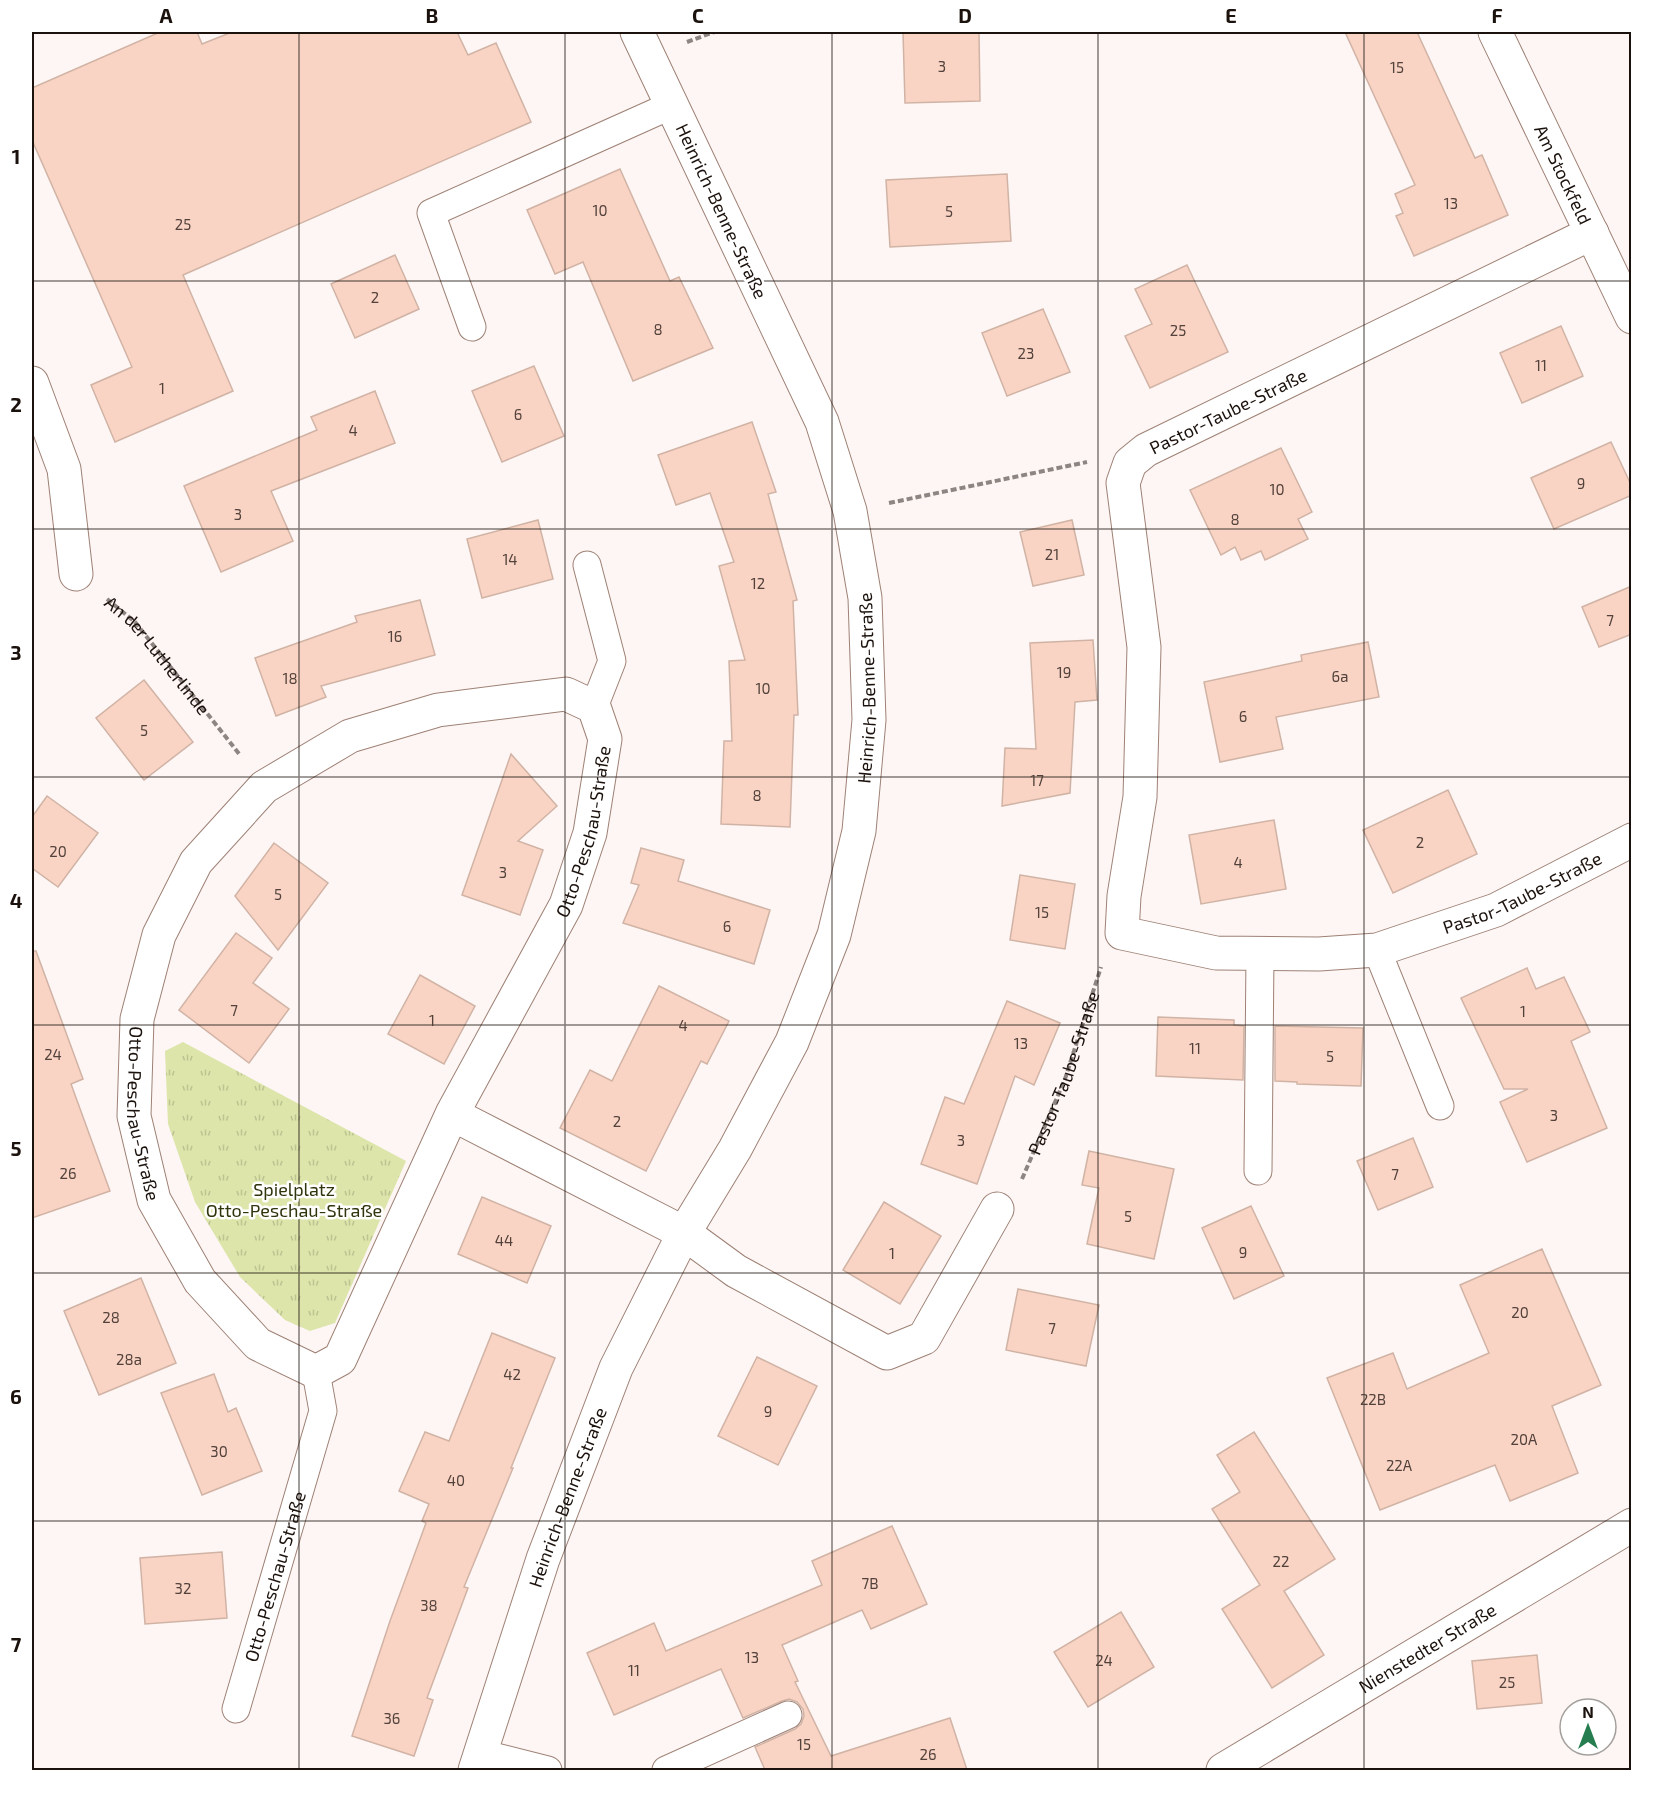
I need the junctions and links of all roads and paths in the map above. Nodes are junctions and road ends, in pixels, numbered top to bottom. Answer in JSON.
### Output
{"nodes":[{"id":1,"x":637,"y":32,"type":"edge"},
{"id":2,"x":1495,"y":32,"type":"edge"},
{"id":3,"x":672,"y":105,"type":"junction"},
{"id":4,"x":1592,"y":233,"type":"junction"},
{"id":5,"x":1630,"y":312,"type":"edge"},
{"id":6,"x":472,"y":327,"type":"dead end"},
{"id":7,"x":32,"y":383,"type":"edge"},
{"id":8,"x":1130,"y":463,"type":"junction"},
{"id":9,"x":850,"y":511,"type":"junction"},
{"id":10,"x":587,"y":565,"type":"dead end"},
{"id":11,"x":76,"y":574,"type":"joint"},
{"id":12,"x":594,"y":707,"type":"junction"},
{"id":13,"x":264,"y":787,"type":"junction"},
{"id":14,"x":1632,"y":840,"type":"edge"},
{"id":15,"x":1122,"y":933,"type":"junction"},
{"id":16,"x":1377,"y":950,"type":"junction"},
{"id":17,"x":1260,"y":954,"type":"junction"},
{"id":18,"x":1440,"y":1106,"type":"dead end"},
{"id":19,"x":452,"y":1114,"type":"junction"},
{"id":20,"x":1258,"y":1171,"type":"dead end"},
{"id":21,"x":997,"y":1209,"type":"joint"},
{"id":22,"x":684,"y":1233,"type":"junction"},
{"id":23,"x":316,"y":1372,"type":"junction"},
{"id":24,"x":1632,"y":1525,"type":"edge"},
{"id":25,"x":236,"y":1709,"type":"dead end"},
{"id":26,"x":788,"y":1714,"type":"dead end"},
{"id":27,"x":477,"y":1762,"type":"edge"},
{"id":28,"x":548,"y":1770,"type":"edge"},
{"id":29,"x":666,"y":1770,"type":"edge"},
{"id":30,"x":1223,"y":1770,"type":"edge"}],
"edges":[{"from":1,"to":3,"type":"street","name":"Heinrich-Benne-Straße"},
{"from":2,"to":4,"type":"street","name":"Am Stockfeld"},
{"from":3,"to":6,"type":"lane","name":"Heinrich-Benne-Straße"},
{"from":3,"to":9,"type":"street","name":"Heinrich-Benne-Straße"},
{"from":4,"to":5,"type":"street","name":"Am Stockfeld"},
{"from":4,"to":8,"type":"street","name":"Pastor-Taube-Straße"},
{"from":7,"to":11,"type":"street"},
{"from":8,"to":9,"type":"path"},
{"from":8,"to":15,"type":"street","name":"Pastor-Taube-Straße"},
{"from":9,"to":22,"type":"street","name":"Heinrich-Benne-Straße"},
{"from":10,"to":12,"type":"lane"},
{"from":11,"to":13,"type":"path","name":"An der Lutherlinde"},
{"from":12,"to":13,"type":"street","name":"Otto-Peschau-Straße"},
{"from":12,"to":19,"type":"street","name":"Otto-Peschau-Straße"},
{"from":13,"to":23,"type":"street","name":"Otto-Peschau-Straße"},
{"from":14,"to":16,"type":"street","name":"Pastor-Taube-Straße"},
{"from":15,"to":17,"type":"street","name":"Pastor-Taube-Straße"},
{"from":15,"to":21,"type":"path","name":"Pastor-Taube-Straße"},
{"from":16,"to":17,"type":"street","name":"Pastor-Taube-Straße"},
{"from":16,"to":18,"type":"lane"},
{"from":17,"to":20,"type":"lane"},
{"from":19,"to":22,"type":"street"},
{"from":19,"to":23,"type":"street","name":"Otto-Peschau-Straße"},
{"from":21,"to":22,"type":"street"},
{"from":22,"to":27,"type":"street","name":"Heinrich-Benne-Straße"},
{"from":23,"to":25,"type":"lane","name":"Otto-Peschau-Straße"},
{"from":24,"to":30,"type":"street","name":"Nienstedter Straße"},
{"from":26,"to":29,"type":"lane"},
{"from":27,"to":28,"type":"lane"}]}
